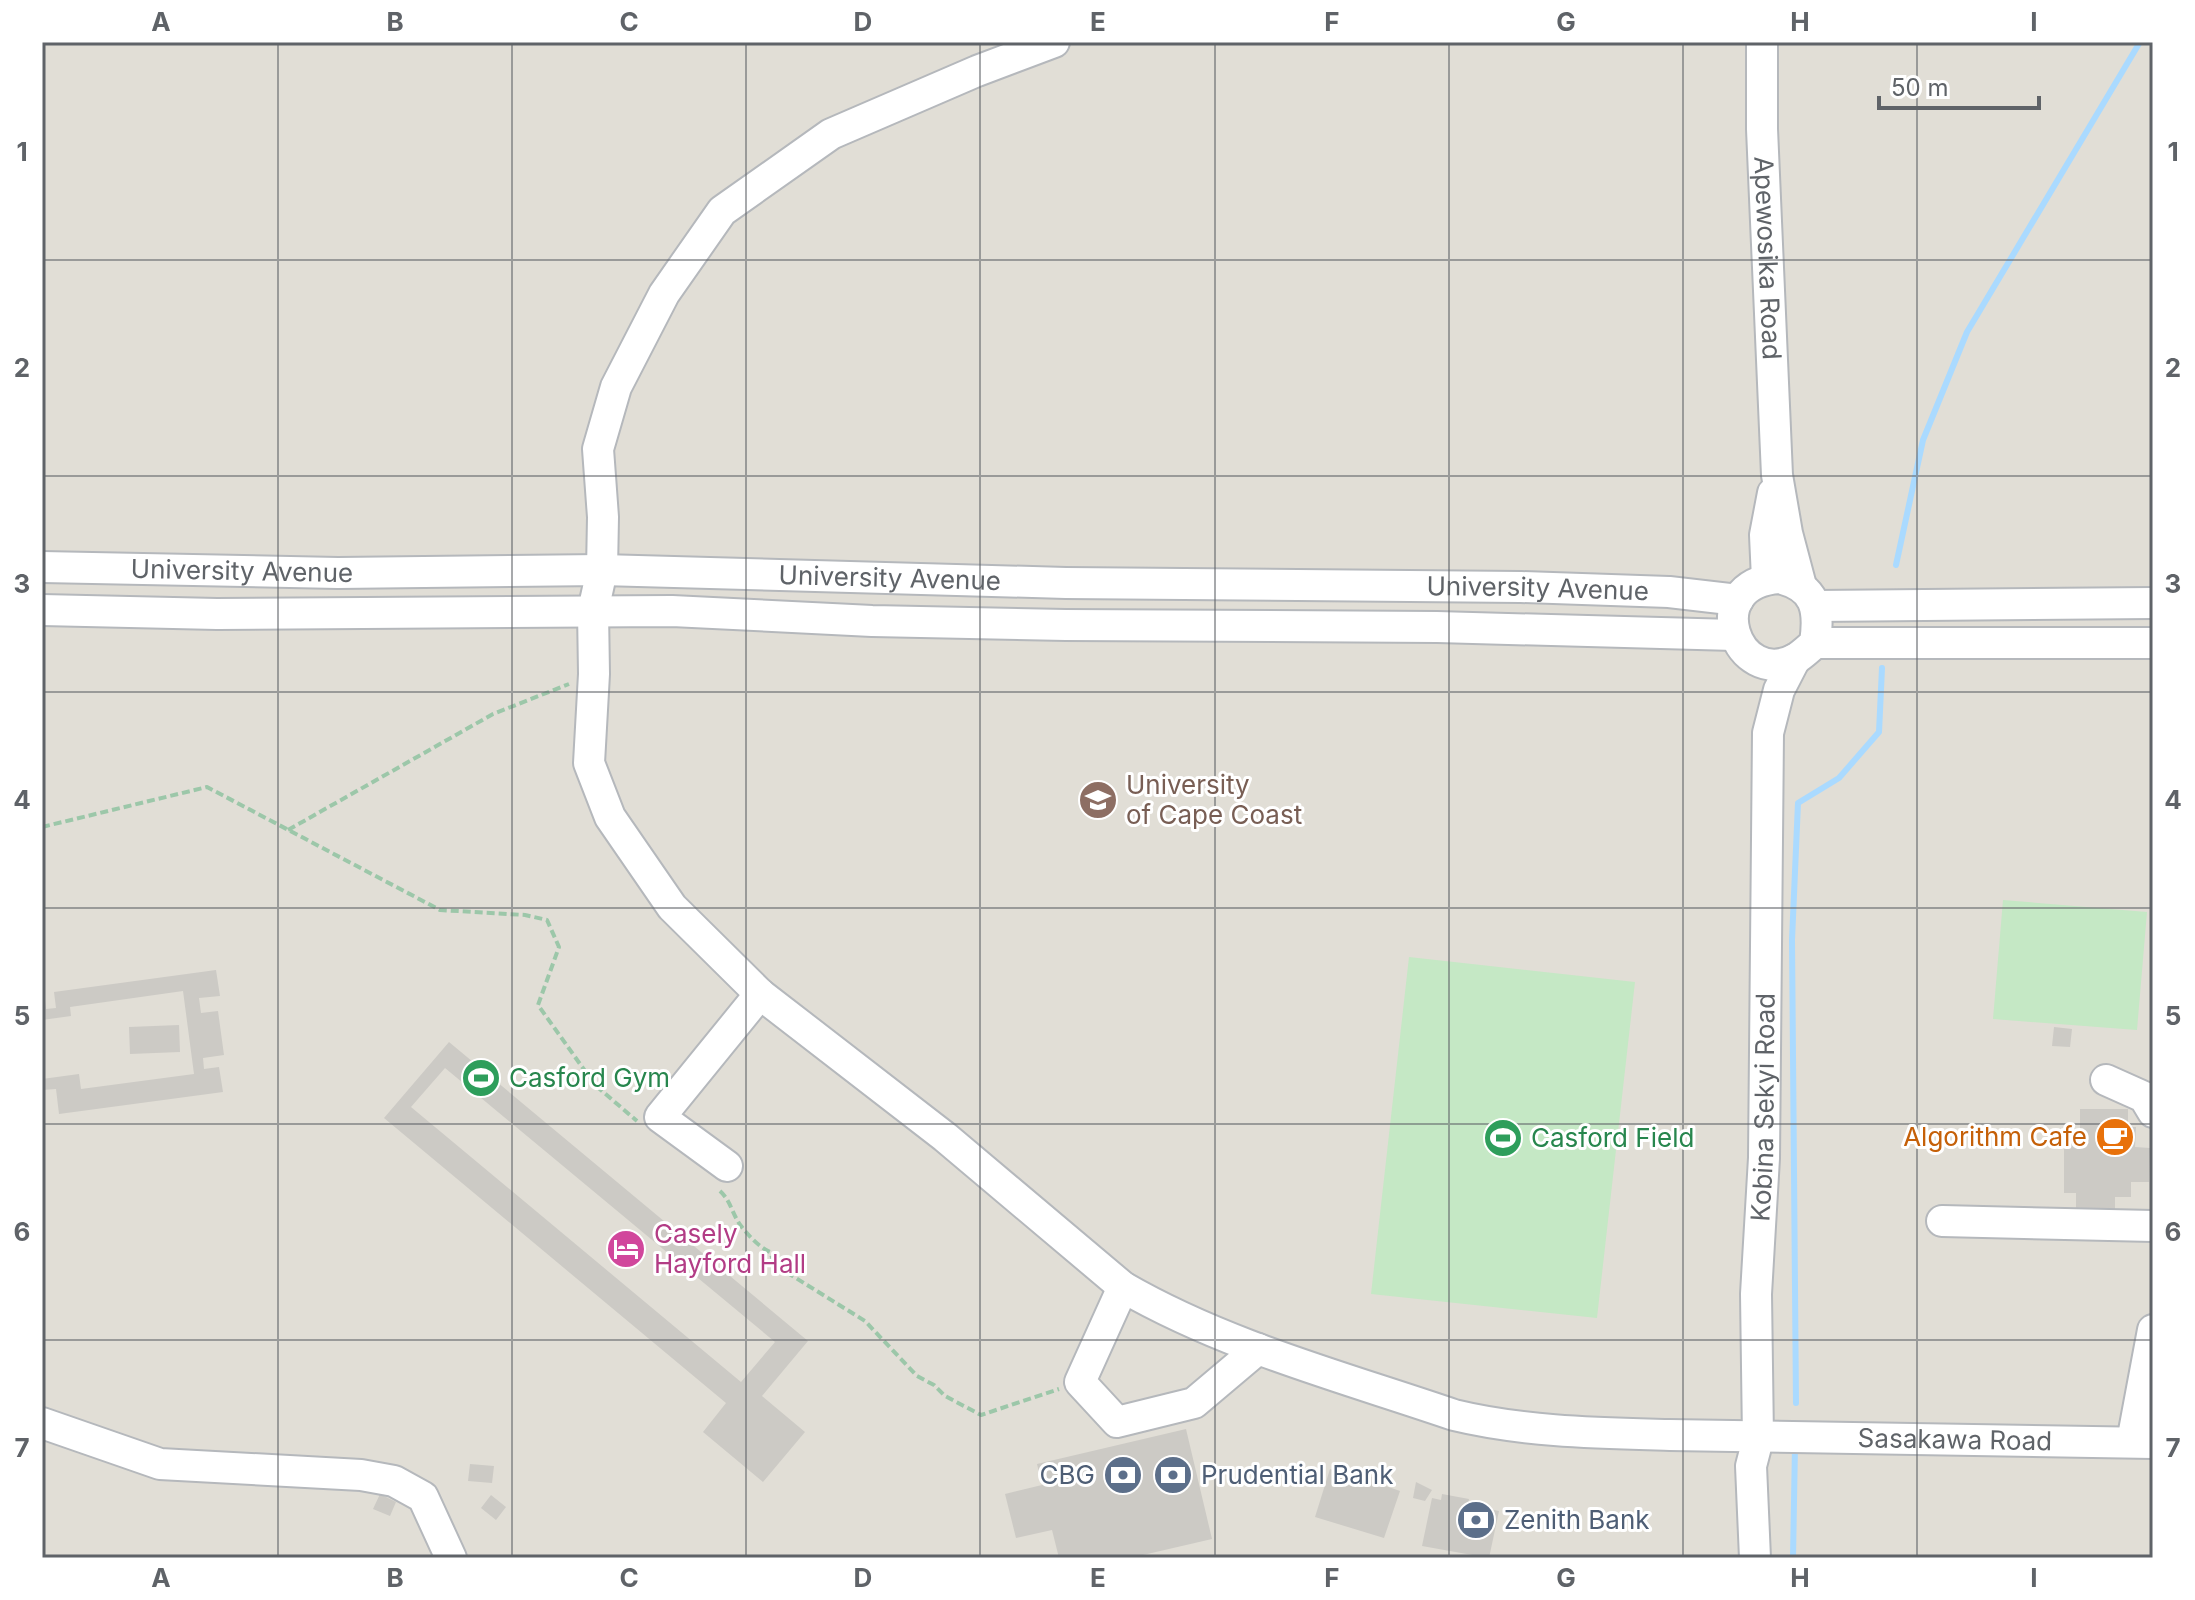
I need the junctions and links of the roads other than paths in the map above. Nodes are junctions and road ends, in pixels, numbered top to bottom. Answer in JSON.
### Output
{"nodes":[{"id":1,"x":1054,"y":42,"type":"edge"},
{"id":2,"x":1762,"y":42,"type":"edge"},
{"id":3,"x":1777,"y":475,"type":"junction"},
{"id":4,"x":42,"y":567,"type":"edge"},
{"id":5,"x":602,"y":570,"type":"junction"},
{"id":6,"x":1767,"y":579,"type":"junction"},
{"id":7,"x":1808,"y":596,"type":"junction"},
{"id":8,"x":1738,"y":600,"type":"junction"},
{"id":9,"x":2153,"y":603,"type":"edge"},
{"id":10,"x":42,"y":610,"type":"edge"},
{"id":11,"x":593,"y":611,"type":"junction"},
{"id":12,"x":1734,"y":635,"type":"junction"},
{"id":13,"x":2153,"y":643,"type":"edge"},
{"id":14,"x":1805,"y":651,"type":"junction"},
{"id":15,"x":1759,"y":661,"type":"junction"},
{"id":16,"x":1768,"y":733,"type":"junction"},
{"id":17,"x":760,"y":994,"type":"junction"},
{"id":18,"x":2106,"y":1080,"type":"dead end"},
{"id":19,"x":2153,"y":1112,"type":"edge"},
{"id":20,"x":720,"y":1176,"type":"road end"},
{"id":21,"x":1942,"y":1221,"type":"dead end"},
{"id":22,"x":2153,"y":1226,"type":"edge"},
{"id":23,"x":1123,"y":1287,"type":"junction"},
{"id":24,"x":2153,"y":1330,"type":"edge"},
{"id":25,"x":1258,"y":1349,"type":"junction"},
{"id":26,"x":42,"y":1423,"type":"edge"},
{"id":27,"x":1758,"y":1436,"type":"junction"},
{"id":28,"x":2143,"y":1442,"type":"edge"},
{"id":29,"x":451,"y":1558,"type":"edge"},
{"id":30,"x":1755,"y":1558,"type":"edge"}],
"edges":[{"from":1,"to":5,"type":"street","name":"Sasakawa Road"},
{"from":2,"to":3,"type":"street","name":"Apewosika Road"},
{"from":3,"to":6,"type":"street"},
{"from":3,"to":7,"type":"street"},
{"from":4,"to":5,"type":"street","name":"University Avenue"},
{"from":5,"to":8,"type":"street","name":"University Avenue"},
{"from":5,"to":11,"type":"street","name":"Sasakawa Road"},
{"from":6,"to":7,"type":"street"},
{"from":6,"to":8,"type":"street"},
{"from":7,"to":9,"type":"street"},
{"from":7,"to":14,"type":"street"},
{"from":8,"to":12,"type":"street"},
{"from":10,"to":11,"type":"street","name":"University Avenue"},
{"from":11,"to":12,"type":"street","name":"University Avenue"},
{"from":11,"to":17,"type":"street","name":"Sasakawa Road"},
{"from":12,"to":15,"type":"street"},
{"from":13,"to":14,"type":"street"},
{"from":14,"to":15,"type":"street"},
{"from":14,"to":16,"type":"street","name":"Kobina Sekyi Road"},
{"from":15,"to":16,"type":"street"},
{"from":16,"to":27,"type":"street","name":"Kobina Sekyi Road"},
{"from":17,"to":20,"type":"street"},
{"from":17,"to":23,"type":"street","name":"Sasakawa Road"},
{"from":18,"to":19,"type":"street"},
{"from":21,"to":22,"type":"street"},
{"from":23,"to":25,"type":"street","name":"Sasakawa Road"},
{"from":23,"to":25,"type":"street"},
{"from":24,"to":28,"type":"street"},
{"from":25,"to":27,"type":"street","name":"Sasakawa Road"},
{"from":26,"to":29,"type":"street"},
{"from":27,"to":28,"type":"street","name":"Sasakawa Road"},
{"from":27,"to":30,"type":"street","name":"Kobina Sekyi Road"}]}
